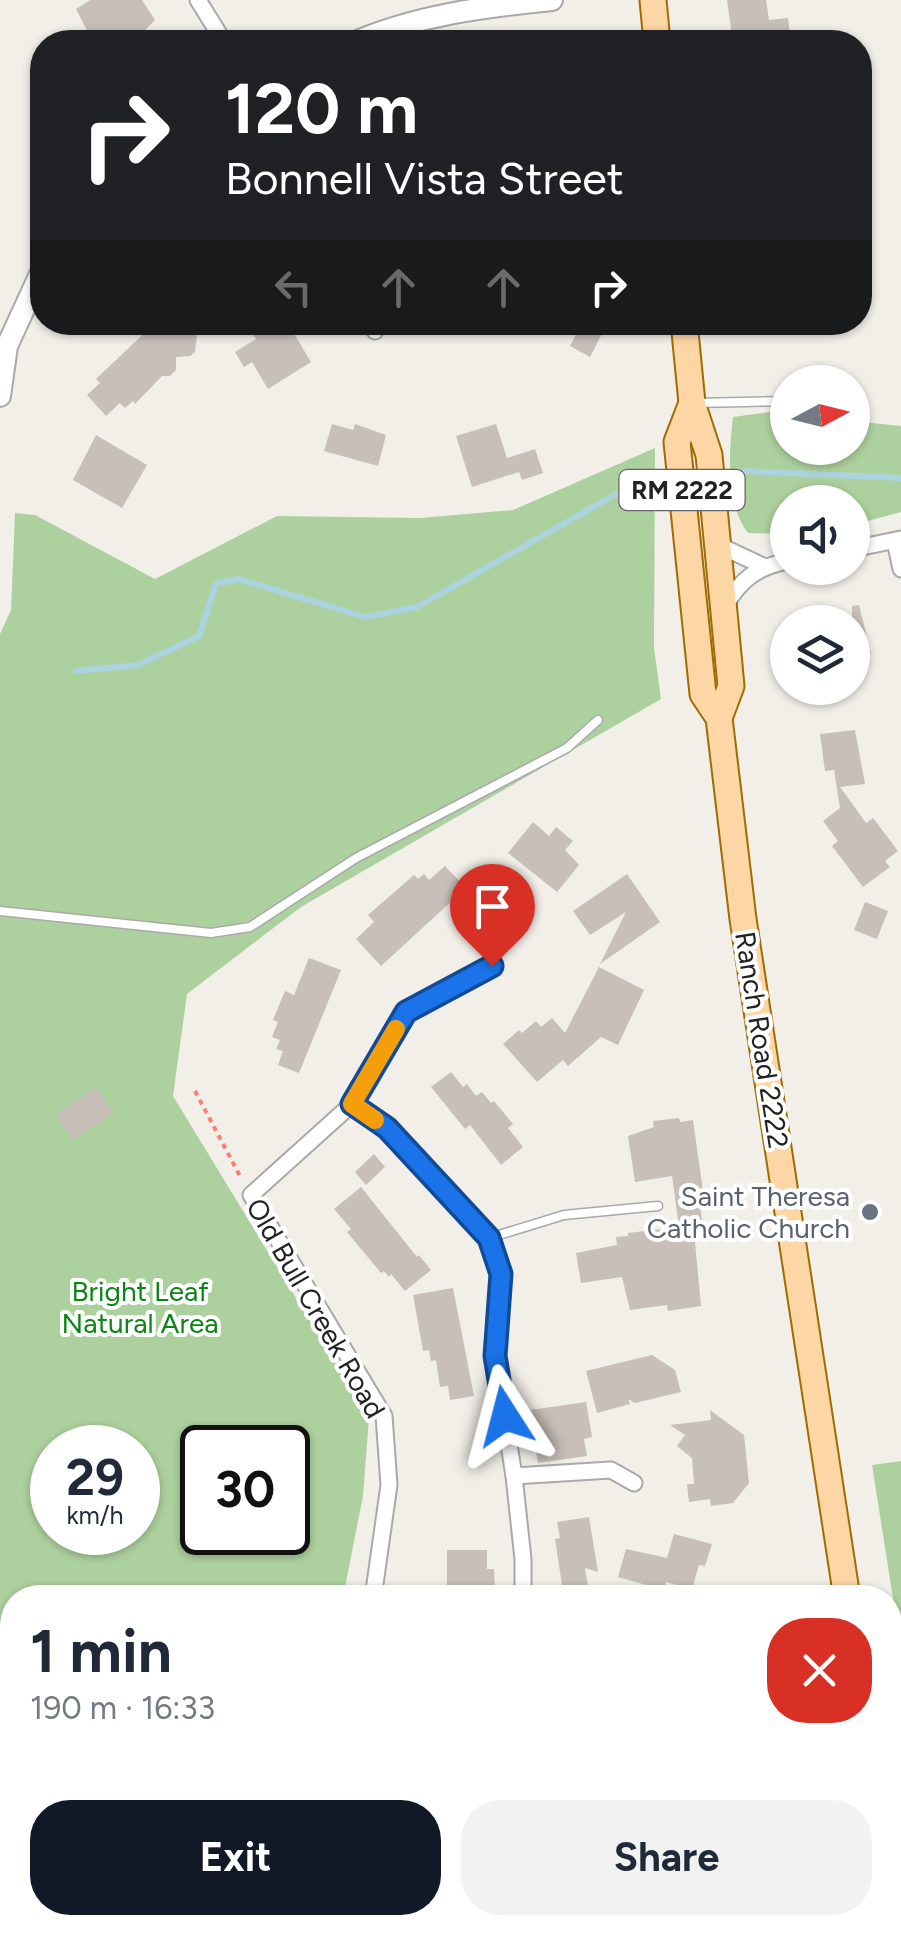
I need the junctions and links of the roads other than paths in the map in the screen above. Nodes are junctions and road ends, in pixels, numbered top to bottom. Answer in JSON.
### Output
{"nodes":[{"id":1,"x":198,"y":0,"type":"edge"},
{"id":2,"x":552,"y":0,"type":"edge"},
{"id":3,"x":653,"y":0,"type":"edge"},
{"id":4,"x":507,"y":2,"type":"edge"},
{"id":5,"x":217,"y":30,"type":"edge"},
{"id":6,"x":384,"y":30,"type":"edge"},
{"id":7,"x":656,"y":30,"type":"edge"},
{"id":8,"x":30,"y":293,"type":"edge"},
{"id":9,"x":685,"y":335,"type":"edge"},
{"id":10,"x":3,"y":345,"type":"edge"},
{"id":11,"x":0,"y":396,"type":"edge"},
{"id":12,"x":770,"y":401,"type":"edge"},
{"id":13,"x":692,"y":403,"type":"junction"},
{"id":14,"x":716,"y":538,"type":"junction"},
{"id":15,"x":898,"y":540,"type":"edge"},
{"id":16,"x":870,"y":545,"type":"edge"},
{"id":17,"x":770,"y":565,"type":"edge"},
{"id":18,"x":763,"y":566,"type":"junction"},
{"id":19,"x":901,"y":569,"type":"edge"},
{"id":20,"x":723,"y":610,"type":"junction"},
{"id":21,"x":719,"y":718,"type":"junction"},
{"id":22,"x":598,"y":720,"type":"dead end"},
{"id":23,"x":0,"y":911,"type":"edge"},
{"id":24,"x":492,"y":966,"type":"dead end"},
{"id":25,"x":352,"y":1104,"type":"junction"},
{"id":26,"x":658,"y":1206,"type":"dead end"},
{"id":27,"x":489,"y":1238,"type":"junction"},
{"id":28,"x":514,"y":1476,"type":"junction"},
{"id":29,"x":634,"y":1483,"type":"dead end"},
{"id":30,"x":375,"y":1585,"type":"edge"},
{"id":31,"x":522,"y":1585,"type":"edge"},
{"id":32,"x":844,"y":1585,"type":"edge"}],
"edges":[{"from":1,"to":5,"type":"street"},
{"from":2,"to":4,"type":"street"},
{"from":3,"to":7,"type":"main road"},
{"from":4,"to":6,"type":"street"},
{"from":8,"to":10,"type":"street"},
{"from":9,"to":13,"type":"main road","name":"Ranch Road 2222","number":"RM 2222"},
{"from":10,"to":11,"type":"street"},
{"from":12,"to":13,"type":"lane"},
{"from":13,"to":14,"type":"main road","name":"Ranch Road 2222","number":"RM 2222"},
{"from":13,"to":21,"type":"main road","name":"Ranch Road 2222","number":"RM 2222"},
{"from":14,"to":18,"type":"street"},
{"from":14,"to":20,"type":"main road","name":"Ranch Road 2222","number":"RM 2222"},
{"from":15,"to":16,"type":"street"},
{"from":15,"to":19,"type":"street"},
{"from":17,"to":18,"type":"street"},
{"from":18,"to":20,"type":"street"},
{"from":20,"to":21,"type":"main road","name":"Ranch Road 2222","number":"RM 2222"},
{"from":21,"to":32,"type":"main road","name":"Ranch Road 2222","number":"RM 2222"},
{"from":22,"to":23,"type":"lane"},
{"from":24,"to":25,"type":"street"},
{"from":25,"to":27,"type":"street"},
{"from":25,"to":30,"type":"street","name":"Old Bull Creek Road"},
{"from":26,"to":27,"type":"lane"},
{"from":27,"to":28,"type":"street"},
{"from":28,"to":29,"type":"street"},
{"from":28,"to":31,"type":"street"}]}
